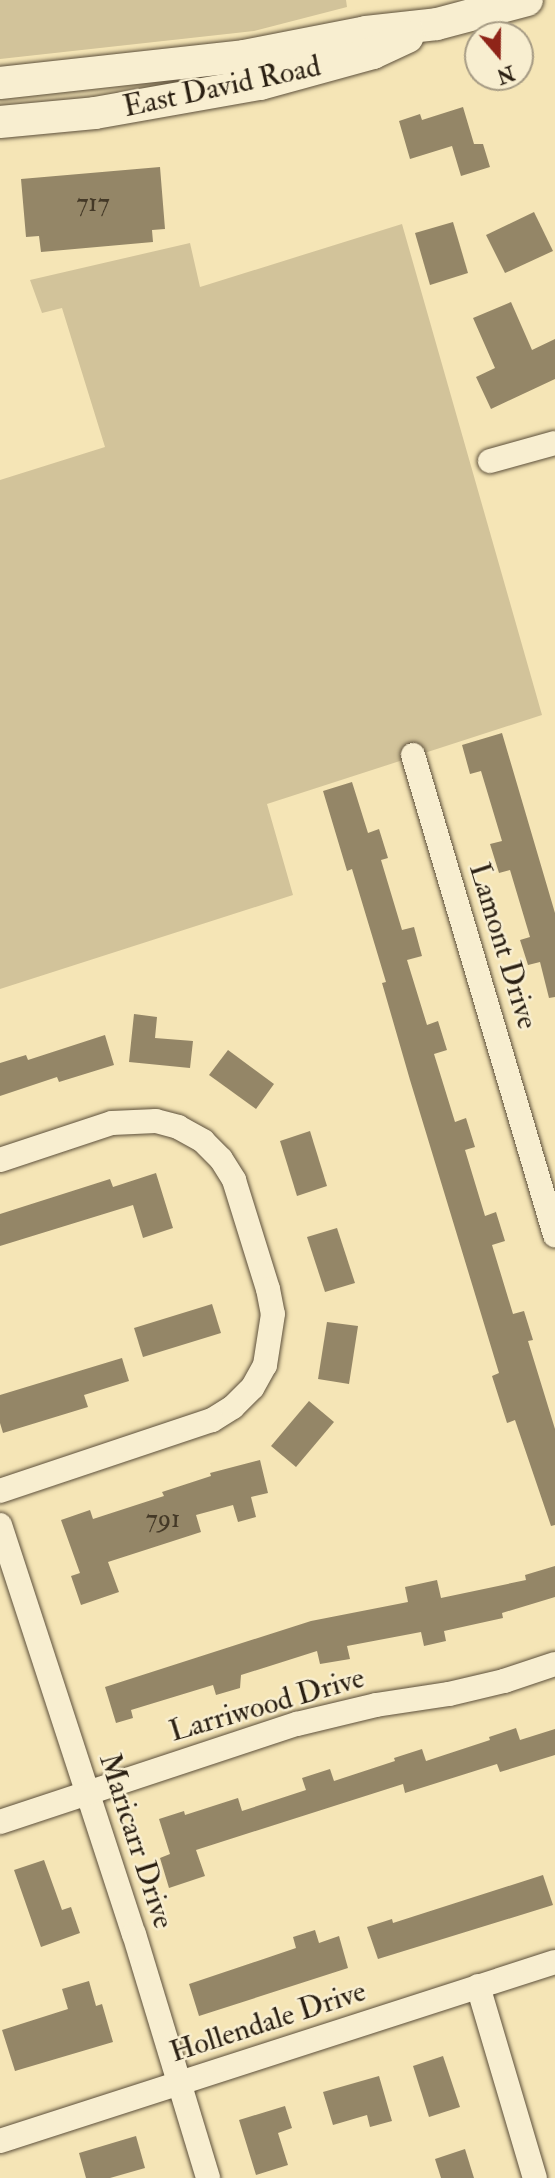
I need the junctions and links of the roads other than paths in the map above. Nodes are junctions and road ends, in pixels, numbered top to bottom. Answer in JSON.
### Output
{"nodes":[{"id":1,"x":527,"y":0,"type":"edge"},
{"id":2,"x":437,"y":24,"type":"junction"},
{"id":3,"x":0,"y":83,"type":"edge"},
{"id":4,"x":0,"y":122,"type":"edge"},
{"id":5,"x":555,"y":443,"type":"edge"},
{"id":6,"x":490,"y":460,"type":"dead end"},
{"id":7,"x":413,"y":755,"type":"dead end"},
{"id":8,"x":0,"y":1160,"type":"edge"},
{"id":9,"x":555,"y":1235,"type":"edge"},
{"id":10,"x":0,"y":1491,"type":"edge"},
{"id":11,"x":0,"y":1525,"type":"edge"},
{"id":12,"x":555,"y":1664,"type":"edge"},
{"id":13,"x":86,"y":1792,"type":"junction"},
{"id":14,"x":0,"y":1822,"type":"edge"},
{"id":15,"x":555,"y":1962,"type":"edge"},
{"id":16,"x":478,"y":1986,"type":"junction"},
{"id":17,"x":181,"y":2084,"type":"junction"},
{"id":18,"x":0,"y":2141,"type":"edge"},
{"id":19,"x":208,"y":2178,"type":"edge"},
{"id":20,"x":535,"y":2178,"type":"edge"}],
"edges":[{"from":1,"to":2,"type":"street","name":"East David Road"},
{"from":2,"to":3,"type":"street","name":"East David Road"},
{"from":2,"to":4,"type":"street","name":"East David Road"},
{"from":5,"to":6,"type":"street"},
{"from":7,"to":9,"type":"street","name":"Lamont Drive"},
{"from":8,"to":10,"type":"street"},
{"from":11,"to":13,"type":"street","name":"Maricarr Drive"},
{"from":12,"to":13,"type":"street","name":"Larriwood Drive"},
{"from":13,"to":14,"type":"street","name":"Larriwood Drive"},
{"from":13,"to":17,"type":"street","name":"Maricarr Drive"},
{"from":15,"to":16,"type":"street","name":"Hollendale Drive"},
{"from":16,"to":17,"type":"street","name":"Hollendale Drive"},
{"from":16,"to":20,"type":"street"},
{"from":17,"to":18,"type":"street","name":"Hollendale Drive"},
{"from":17,"to":19,"type":"street","name":"Maricarr Drive"}]}
